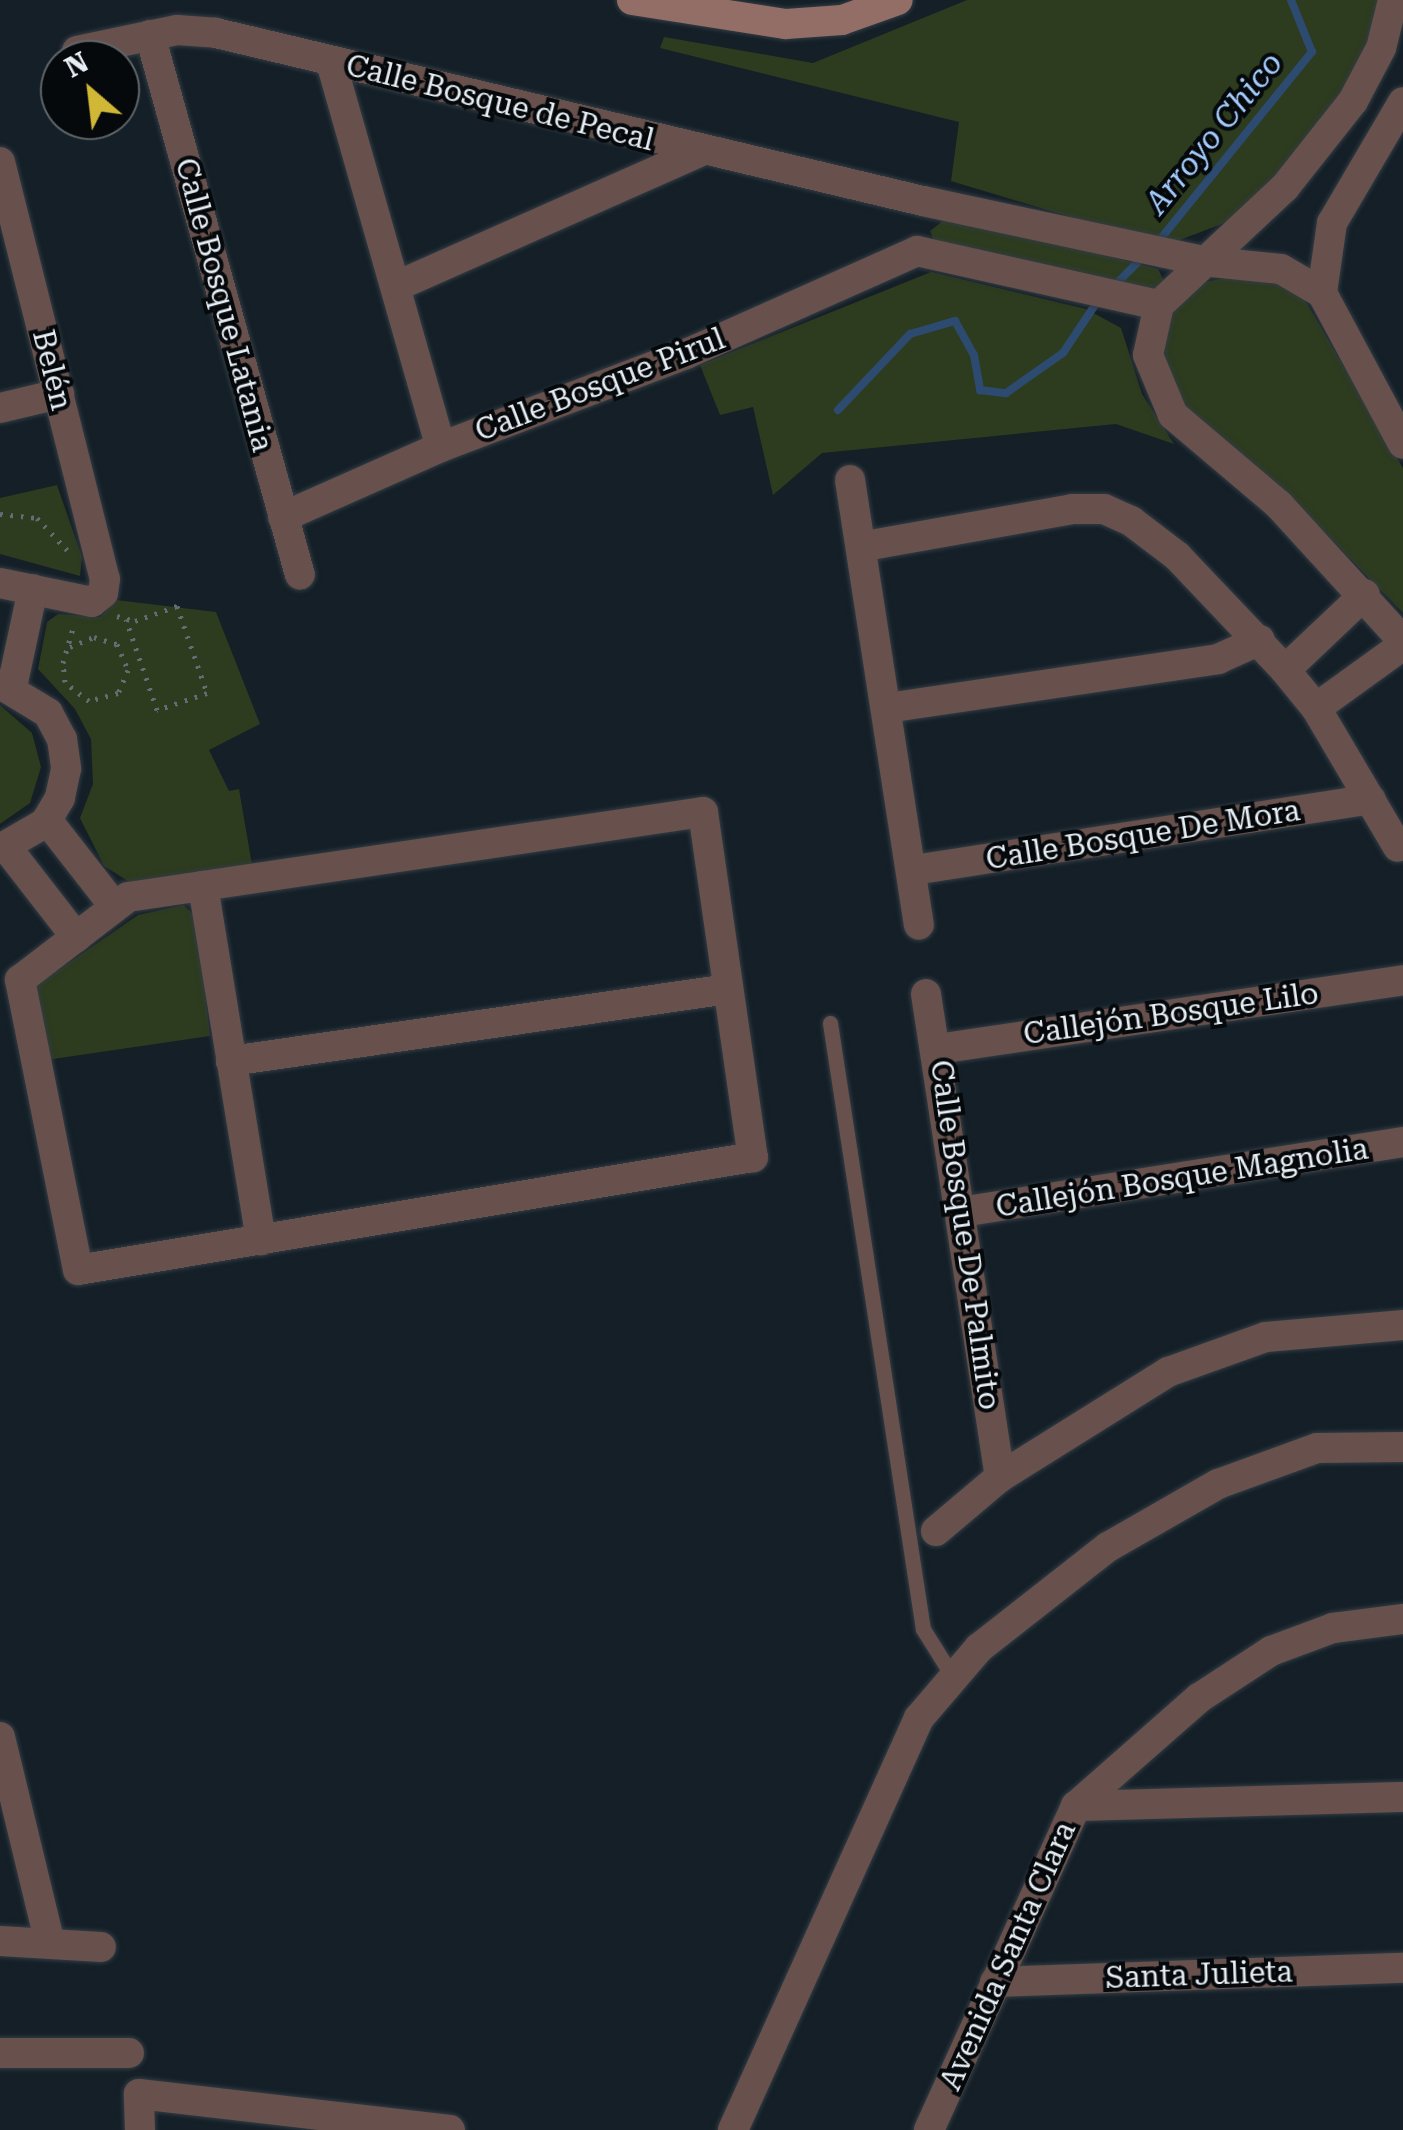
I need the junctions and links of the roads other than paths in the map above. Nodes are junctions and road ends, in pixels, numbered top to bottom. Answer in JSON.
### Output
{"nodes":[{"id":1,"x":632,"y":0,"type":"edge"},
{"id":2,"x":898,"y":0,"type":"edge"},
{"id":3,"x":1393,"y":0,"type":"edge"},
{"id":4,"x":150,"y":36,"type":"junction"},
{"id":5,"x":131,"y":40,"type":"edge"},
{"id":6,"x":332,"y":62,"type":"junction"},
{"id":7,"x":1403,"y":102,"type":"edge"},
{"id":8,"x":700,"y":152,"type":"junction"},
{"id":9,"x":0,"y":162,"type":"edge"},
{"id":10,"x":923,"y":202,"type":"junction"},
{"id":11,"x":8,"y":228,"type":"edge"},
{"id":12,"x":916,"y":251,"type":"junction"},
{"id":13,"x":1202,"y":261,"type":"junction"},
{"id":14,"x":396,"y":286,"type":"junction"},
{"id":15,"x":1322,"y":292,"type":"junction"},
{"id":16,"x":1159,"y":305,"type":"junction"},
{"id":17,"x":58,"y":394,"type":"junction"},
{"id":18,"x":0,"y":408,"type":"edge"},
{"id":19,"x":1403,"y":443,"type":"edge"},
{"id":20,"x":441,"y":448,"type":"junction"},
{"id":21,"x":850,"y":480,"type":"dead end"},
{"id":22,"x":282,"y":517,"type":"junction"},
{"id":23,"x":865,"y":546,"type":"junction"},
{"id":24,"x":300,"y":575,"type":"dead end"},
{"id":25,"x":0,"y":583,"type":"edge"},
{"id":26,"x":33,"y":589,"type":"junction"},
{"id":27,"x":1365,"y":594,"type":"junction"},
{"id":28,"x":1260,"y":640,"type":"junction"},
{"id":29,"x":1403,"y":643,"type":"edge"},
{"id":30,"x":1285,"y":670,"type":"junction"},
{"id":31,"x":6,"y":685,"type":"edge"},
{"id":32,"x":886,"y":708,"type":"junction"},
{"id":33,"x":1316,"y":708,"type":"junction"},
{"id":34,"x":1372,"y":799,"type":"junction"},
{"id":35,"x":47,"y":820,"type":"junction"},
{"id":36,"x":4,"y":848,"type":"edge"},
{"id":37,"x":1398,"y":848,"type":"dead end"},
{"id":38,"x":914,"y":870,"type":"junction"},
{"id":39,"x":203,"y":886,"type":"junction"},
{"id":40,"x":115,"y":907,"type":"junction"},
{"id":41,"x":920,"y":925,"type":"dead end"},
{"id":42,"x":76,"y":937,"type":"junction"},
{"id":43,"x":1403,"y":980,"type":"edge"},
{"id":44,"x":728,"y":989,"type":"junction"},
{"id":45,"x":926,"y":994,"type":"dead end"},
{"id":46,"x":830,"y":1023,"type":"dead end"},
{"id":47,"x":938,"y":1049,"type":"junction"},
{"id":48,"x":232,"y":1061,"type":"junction"},
{"id":49,"x":1403,"y":1142,"type":"edge"},
{"id":50,"x":960,"y":1212,"type":"junction"},
{"id":51,"x":260,"y":1240,"type":"junction"},
{"id":52,"x":1403,"y":1325,"type":"edge"},
{"id":53,"x":1403,"y":1447,"type":"edge"},
{"id":54,"x":1000,"y":1476,"type":"junction"},
{"id":55,"x":936,"y":1531,"type":"dead end"},
{"id":56,"x":1403,"y":1619,"type":"edge"},
{"id":57,"x":953,"y":1677,"type":"junction"},
{"id":58,"x":0,"y":1738,"type":"edge"},
{"id":59,"x":4,"y":1773,"type":"edge"},
{"id":60,"x":1403,"y":1797,"type":"edge"},
{"id":61,"x":1076,"y":1806,"type":"junction"},
{"id":62,"x":0,"y":1941,"type":"edge"},
{"id":63,"x":50,"y":1944,"type":"junction"},
{"id":64,"x":101,"y":1947,"type":"dead end"},
{"id":65,"x":1403,"y":1968,"type":"edge"},
{"id":66,"x":995,"y":1982,"type":"junction"},
{"id":67,"x":129,"y":2052,"type":"dead end"},
{"id":68,"x":0,"y":2053,"type":"edge"},
{"id":69,"x":140,"y":2130,"type":"edge"},
{"id":70,"x":450,"y":2130,"type":"edge"},
{"id":71,"x":732,"y":2130,"type":"edge"},
{"id":72,"x":929,"y":2130,"type":"edge"}],
"edges":[{"from":1,"to":2,"type":"street"},
{"from":3,"to":13,"type":"street"},
{"from":4,"to":5,"type":"street","name":"Calle Bosque de Pecal"},
{"from":4,"to":6,"type":"street","name":"Calle Bosque de Pecal"},
{"from":4,"to":22,"type":"street","name":"Calle Bosque Latania"},
{"from":6,"to":8,"type":"street","name":"Calle Bosque de Pecal"},
{"from":6,"to":14,"type":"street"},
{"from":7,"to":15,"type":"street"},
{"from":8,"to":10,"type":"street","name":"Calle Bosque de Pecal"},
{"from":8,"to":14,"type":"street"},
{"from":9,"to":11,"type":"street","name":"Belén"},
{"from":10,"to":12,"type":"street"},
{"from":10,"to":13,"type":"street"},
{"from":11,"to":17,"type":"street","name":"Belén"},
{"from":12,"to":16,"type":"street"},
{"from":12,"to":20,"type":"street","name":"Calle Bosque Pirul"},
{"from":13,"to":15,"type":"street"},
{"from":13,"to":16,"type":"street"},
{"from":14,"to":20,"type":"street"},
{"from":15,"to":19,"type":"street"},
{"from":16,"to":27,"type":"street"},
{"from":17,"to":18,"type":"street"},
{"from":17,"to":26,"type":"street","name":"Belén"},
{"from":20,"to":22,"type":"street","name":"Calle Bosque Pirul"},
{"from":21,"to":23,"type":"street"},
{"from":22,"to":24,"type":"street","name":"Calle Bosque Latania"},
{"from":23,"to":28,"type":"street"},
{"from":23,"to":32,"type":"street"},
{"from":25,"to":26,"type":"street"},
{"from":26,"to":31,"type":"street"},
{"from":27,"to":29,"type":"street"},
{"from":27,"to":30,"type":"street"},
{"from":28,"to":30,"type":"street"},
{"from":28,"to":32,"type":"street"},
{"from":29,"to":33,"type":"street"},
{"from":30,"to":33,"type":"street"},
{"from":31,"to":35,"type":"street"},
{"from":32,"to":38,"type":"street"},
{"from":33,"to":34,"type":"street"},
{"from":34,"to":37,"type":"street"},
{"from":34,"to":38,"type":"street","name":"Calle Bosque De Mora"},
{"from":35,"to":36,"type":"street"},
{"from":35,"to":40,"type":"street"},
{"from":36,"to":42,"type":"street"},
{"from":38,"to":41,"type":"street"},
{"from":39,"to":40,"type":"street"},
{"from":39,"to":44,"type":"street"},
{"from":39,"to":48,"type":"street"},
{"from":40,"to":42,"type":"street"},
{"from":42,"to":51,"type":"street"},
{"from":43,"to":47,"type":"street","name":"Callejón Bosque Lilo"},
{"from":44,"to":48,"type":"street"},
{"from":44,"to":51,"type":"street"},
{"from":45,"to":47,"type":"street","name":"Calle Bosque De Palmito"},
{"from":46,"to":57,"type":"lane"},
{"from":47,"to":50,"type":"street","name":"Calle Bosque De Palmito"},
{"from":48,"to":51,"type":"street"},
{"from":49,"to":50,"type":"street","name":"Callejón Bosque Magnolia"},
{"from":50,"to":54,"type":"street","name":"Calle Bosque De Palmito"},
{"from":52,"to":54,"type":"street"},
{"from":53,"to":57,"type":"street"},
{"from":54,"to":55,"type":"street"},
{"from":56,"to":61,"type":"street","name":"Avenida Santa Clara"},
{"from":57,"to":71,"type":"street"},
{"from":58,"to":59,"type":"street"},
{"from":59,"to":63,"type":"street"},
{"from":60,"to":61,"type":"street"},
{"from":61,"to":66,"type":"street","name":"Avenida Santa Clara"},
{"from":62,"to":63,"type":"street"},
{"from":63,"to":64,"type":"street"},
{"from":65,"to":66,"type":"street","name":"Santa Julieta"},
{"from":66,"to":72,"type":"street","name":"Avenida Santa Clara"},
{"from":67,"to":68,"type":"street"},
{"from":69,"to":70,"type":"street"}]}
